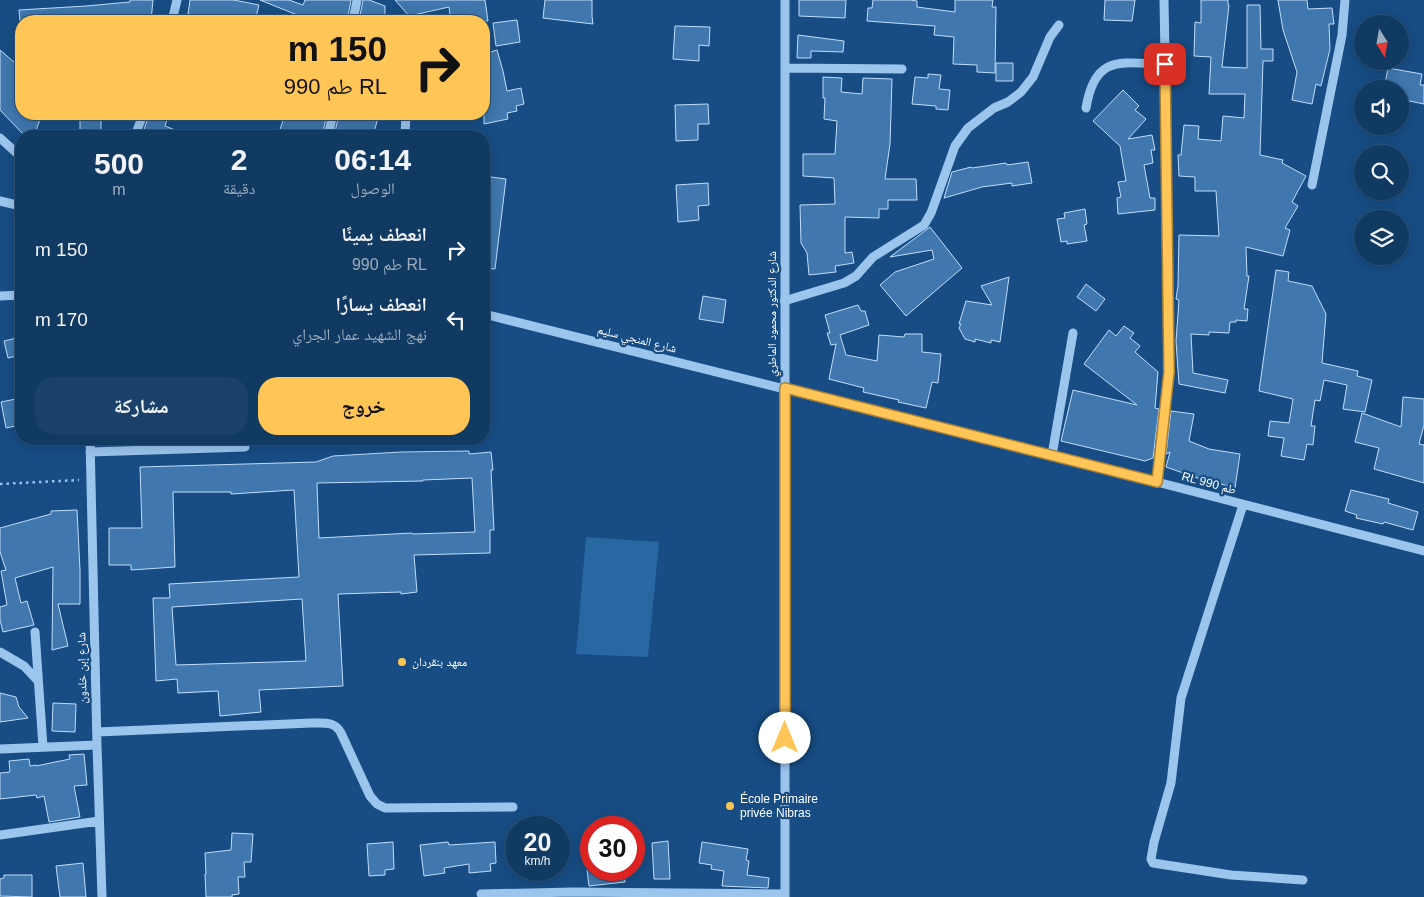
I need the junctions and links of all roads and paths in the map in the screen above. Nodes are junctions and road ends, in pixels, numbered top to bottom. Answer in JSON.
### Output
{"nodes":[{"id":1,"x":177,"y":0,"type":"edge"},
{"id":2,"x":357,"y":0,"type":"edge"},
{"id":3,"x":785,"y":0,"type":"edge"},
{"id":4,"x":1164,"y":0,"type":"edge"},
{"id":5,"x":1346,"y":0,"type":"edge"},
{"id":6,"x":173,"y":15,"type":"edge"},
{"id":7,"x":354,"y":15,"type":"edge"},
{"id":8,"x":1059,"y":24,"type":"dead end"},
{"id":9,"x":1165,"y":64,"type":"junction"},
{"id":10,"x":785,"y":68,"type":"junction"},
{"id":11,"x":902,"y":69,"type":"dead end"},
{"id":12,"x":1086,"y":108,"type":"dead end"},
{"id":13,"x":0,"y":138,"type":"edge"},
{"id":14,"x":15,"y":152,"type":"edge"},
{"id":15,"x":1312,"y":185,"type":"dead end"},
{"id":16,"x":0,"y":202,"type":"edge"},
{"id":17,"x":15,"y":205,"type":"edge"},
{"id":18,"x":15,"y":295,"type":"edge"},
{"id":19,"x":0,"y":296,"type":"edge"},
{"id":20,"x":784,"y":302,"type":"junction"},
{"id":21,"x":490,"y":315,"type":"edge"},
{"id":22,"x":1073,"y":333,"type":"dead end"},
{"id":23,"x":785,"y":388,"type":"junction"},
{"id":24,"x":90,"y":445,"type":"edge"},
{"id":25,"x":245,"y":447,"type":"dead end"},
{"id":26,"x":90,"y":452,"type":"junction"},
{"id":27,"x":1052,"y":455,"type":"junction"},
{"id":28,"x":91,"y":480,"type":"junction"},
{"id":29,"x":1157,"y":482,"type":"junction"},
{"id":30,"x":0,"y":484,"type":"edge"},
{"id":31,"x":1243,"y":505,"type":"junction"},
{"id":32,"x":1424,"y":551,"type":"edge"},
{"id":33,"x":35,"y":632,"type":"dead end"},
{"id":34,"x":0,"y":652,"type":"edge"},
{"id":35,"x":38,"y":681,"type":"junction"},
{"id":36,"x":96,"y":732,"type":"junction"},
{"id":37,"x":97,"y":745,"type":"junction"},
{"id":38,"x":43,"y":747,"type":"junction"},
{"id":39,"x":0,"y":749,"type":"edge"},
{"id":40,"x":513,"y":807,"type":"dead end"},
{"id":41,"x":99,"y":820,"type":"junction"},
{"id":42,"x":0,"y":834,"type":"edge"},
{"id":43,"x":1303,"y":880,"type":"dead end"},
{"id":44,"x":481,"y":894,"type":"dead end"},
{"id":45,"x":594,"y":895,"type":"edge"},
{"id":46,"x":785,"y":895,"type":"edge"},
{"id":47,"x":102,"y":897,"type":"edge"}],
"edges":[{"from":1,"to":6,"type":"street"},
{"from":2,"to":7,"type":"street"},
{"from":3,"to":10,"type":"street","name":"شارع الدكتور محمود الماطري"},
{"from":4,"to":9,"type":"street"},
{"from":5,"to":15,"type":"street"},
{"from":8,"to":20,"type":"street"},
{"from":9,"to":12,"type":"street"},
{"from":9,"to":29,"type":"street"},
{"from":10,"to":11,"type":"street"},
{"from":10,"to":20,"type":"street","name":"شارع الدكتور محمود الماطري"},
{"from":13,"to":14,"type":"street"},
{"from":16,"to":17,"type":"street"},
{"from":18,"to":19,"type":"street"},
{"from":20,"to":23,"type":"street","name":"شارع الدكتور محمود الماطري"},
{"from":21,"to":23,"type":"street","name":"شارع المنجي سليم"},
{"from":22,"to":27,"type":"street"},
{"from":23,"to":27,"type":"street","name":"RL طم 990"},
{"from":23,"to":46,"type":"street","name":"شارع الدكتور محمود الماطري"},
{"from":24,"to":26,"type":"street","name":"شارع إبن خلدون"},
{"from":25,"to":26,"type":"street"},
{"from":26,"to":28,"type":"street","name":"شارع إبن خلدون"},
{"from":27,"to":29,"type":"street","name":"RL طم 990"},
{"from":28,"to":30,"type":"path"},
{"from":28,"to":36,"type":"street","name":"شارع إبن خلدون"},
{"from":29,"to":31,"type":"street","name":"RL طم 990"},
{"from":31,"to":32,"type":"street","name":"RL طم 990"},
{"from":31,"to":43,"type":"street"},
{"from":33,"to":35,"type":"street"},
{"from":34,"to":35,"type":"street"},
{"from":35,"to":38,"type":"street"},
{"from":36,"to":37,"type":"street","name":"شارع إبن خلدون"},
{"from":36,"to":40,"type":"street"},
{"from":37,"to":38,"type":"street"},
{"from":37,"to":41,"type":"street","name":"شارع إبن خلدون"},
{"from":38,"to":39,"type":"street"},
{"from":41,"to":42,"type":"street"},
{"from":41,"to":47,"type":"street","name":"شارع إبن خلدون"},
{"from":44,"to":45,"type":"street"},
{"from":45,"to":46,"type":"street"}]}
